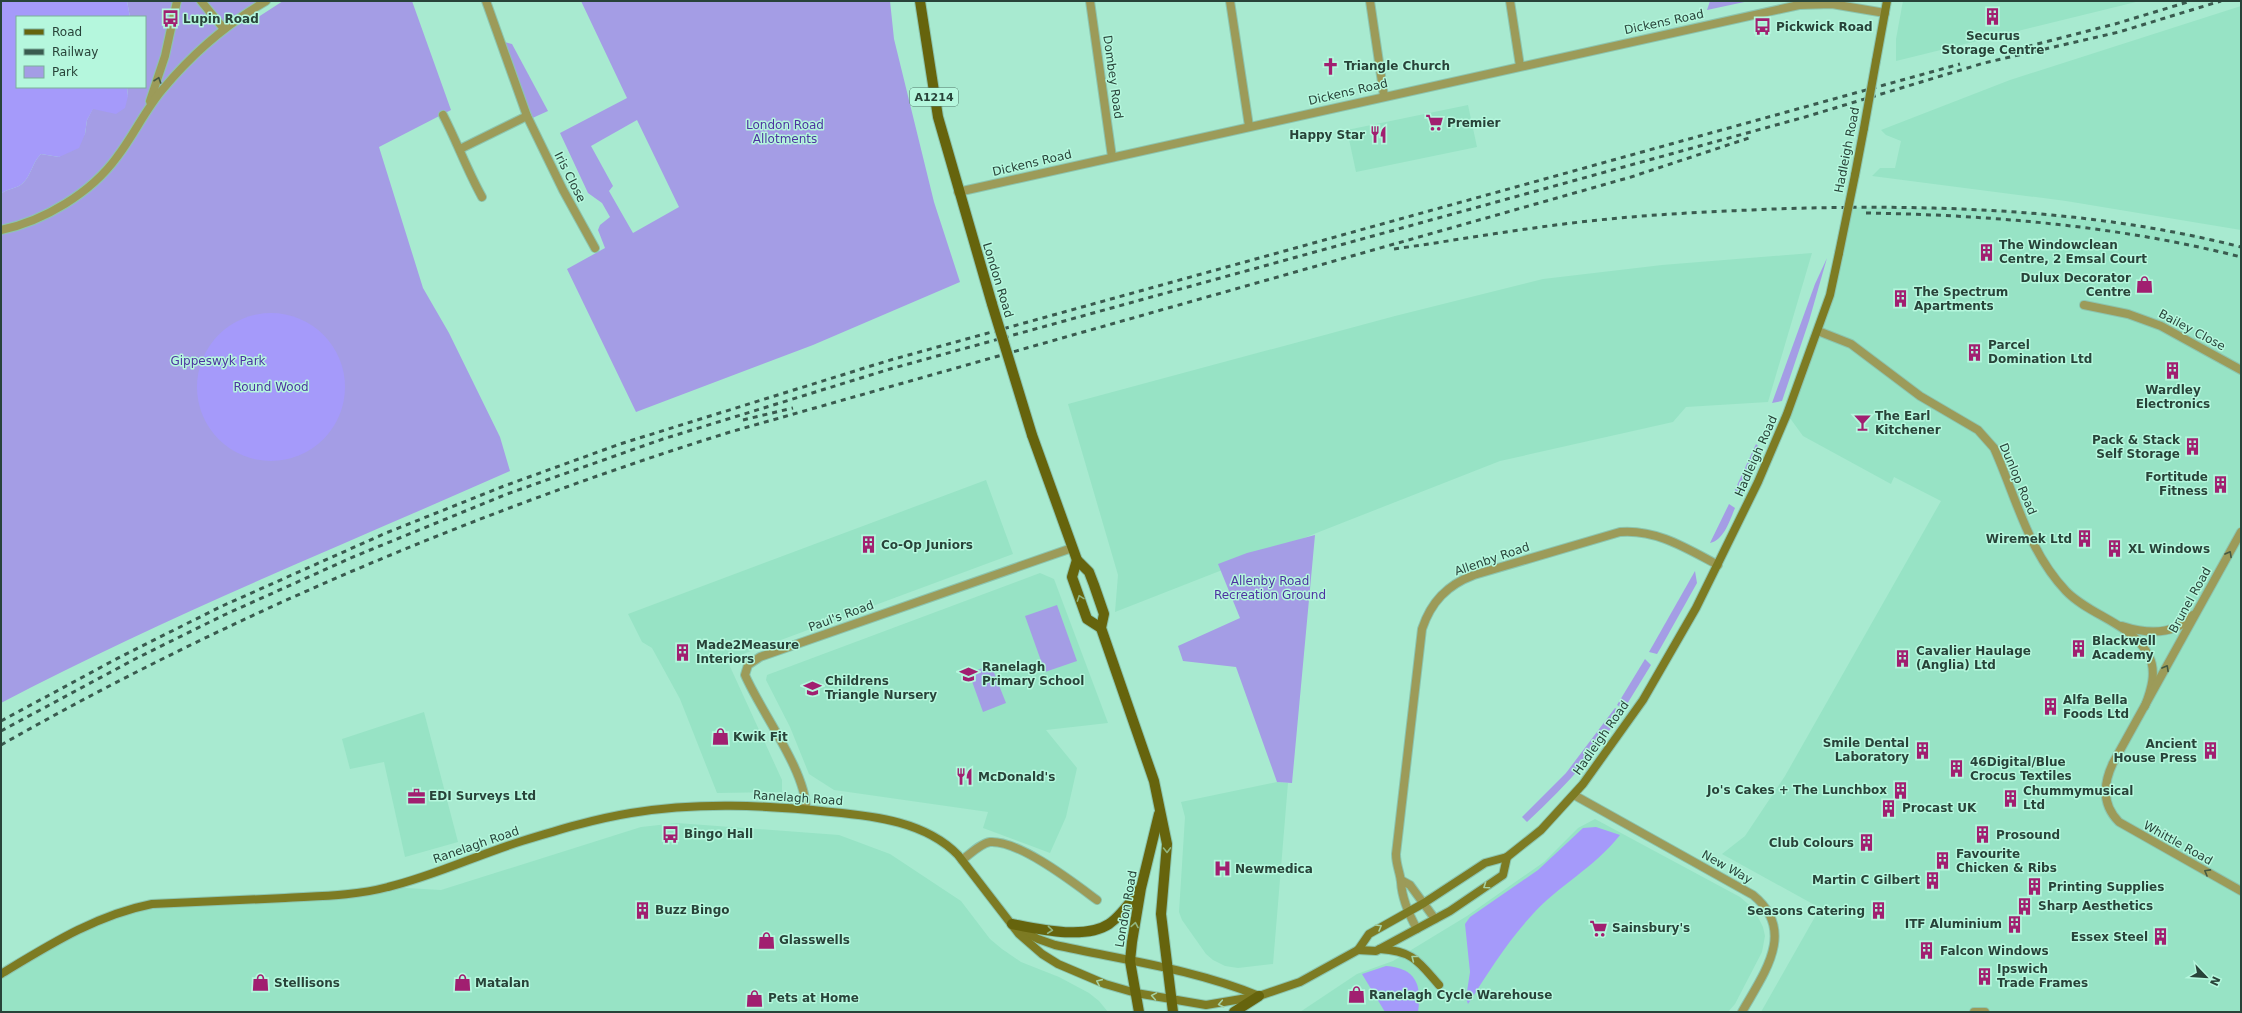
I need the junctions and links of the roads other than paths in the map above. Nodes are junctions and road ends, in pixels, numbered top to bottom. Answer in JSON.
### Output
{"nodes":[{"id":1,"x":177,"y":1,"type":"edge"},
{"id":2,"x":201,"y":1,"type":"edge"},
{"id":3,"x":266,"y":1,"type":"edge"},
{"id":4,"x":486,"y":1,"type":"edge"},
{"id":5,"x":920,"y":1,"type":"edge"},
{"id":6,"x":1090,"y":1,"type":"edge"},
{"id":7,"x":1230,"y":1,"type":"edge"},
{"id":8,"x":1370,"y":1,"type":"edge"},
{"id":9,"x":1510,"y":1,"type":"edge"},
{"id":10,"x":1887,"y":1,"type":"edge"},
{"id":11,"x":1799,"y":3,"type":"edge"},
{"id":12,"x":1885,"y":14,"type":"junction"},
{"id":13,"x":224,"y":29,"type":"junction"},
{"id":14,"x":1520,"y":66,"type":"junction"},
{"id":15,"x":1384,"y":96,"type":"junction"},
{"id":16,"x":443,"y":114,"type":"dead end"},
{"id":17,"x":143,"y":116,"type":"junction"},
{"id":18,"x":526,"y":116,"type":"junction"},
{"id":19,"x":1249,"y":126,"type":"junction"},
{"id":20,"x":460,"y":149,"type":"junction"},
{"id":21,"x":1112,"y":157,"type":"junction"},
{"id":22,"x":958,"y":192,"type":"junction"},
{"id":23,"x":482,"y":197,"type":"dead end"},
{"id":24,"x":1,"y":230,"type":"edge"},
{"id":25,"x":595,"y":248,"type":"dead end"},
{"id":26,"x":2084,"y":305,"type":"dead end"},
{"id":27,"x":1818,"y":331,"type":"junction"},
{"id":28,"x":2241,"y":370,"type":"edge"},
{"id":29,"x":2241,"y":532,"type":"edge"},
{"id":30,"x":1072,"y":548,"type":"junction"},
{"id":31,"x":1077,"y":560,"type":"junction"},
{"id":32,"x":1718,"y":565,"type":"junction"},
{"id":33,"x":2201,"y":605,"type":"junction"},
{"id":34,"x":2112,"y":622,"type":"junction"},
{"id":35,"x":1101,"y":628,"type":"junction"},
{"id":36,"x":2145,"y":706,"type":"junction"},
{"id":37,"x":2113,"y":763,"type":"joint"},
{"id":38,"x":1574,"y":795,"type":"junction"},
{"id":39,"x":806,"y":809,"type":"junction"},
{"id":40,"x":1160,"y":812,"type":"junction"},
{"id":41,"x":1508,"y":857,"type":"junction"},
{"id":42,"x":962,"y":860,"type":"junction"},
{"id":43,"x":1401,"y":880,"type":"junction"},
{"id":44,"x":1141,"y":888,"type":"junction"},
{"id":45,"x":2241,"y":891,"type":"edge"},
{"id":46,"x":1097,"y":900,"type":"dead end"},
{"id":47,"x":1424,"y":903,"type":"junction"},
{"id":48,"x":1408,"y":913,"type":"junction"},
{"id":49,"x":1435,"y":919,"type":"junction"},
{"id":50,"x":1012,"y":924,"type":"junction"},
{"id":51,"x":1417,"y":929,"type":"junction"},
{"id":52,"x":1379,"y":949,"type":"junction"},
{"id":53,"x":1358,"y":950,"type":"junction"},
{"id":54,"x":1130,"y":961,"type":"junction"},
{"id":55,"x":1167,"y":968,"type":"junction"},
{"id":56,"x":1,"y":974,"type":"edge"},
{"id":57,"x":1439,"y":985,"type":"dead end"},
{"id":58,"x":1136,"y":993,"type":"junction"},
{"id":59,"x":1259,"y":996,"type":"junction"},
{"id":60,"x":1171,"y":999,"type":"junction"},
{"id":61,"x":1139,"y":1012,"type":"edge"},
{"id":62,"x":1173,"y":1012,"type":"edge"},
{"id":63,"x":1234,"y":1012,"type":"edge"},
{"id":64,"x":1742,"y":1012,"type":"edge"},
{"id":65,"x":1974,"y":1012,"type":"edge"},
{"id":66,"x":1985,"y":1012,"type":"edge"}],
"edges":[{"from":17,"to":1,"type":"street","one_way":true},
{"from":2,"to":13,"type":"street"},
{"from":3,"to":13,"type":"street"},
{"from":4,"to":18,"type":"street","name":"Iris Close"},
{"from":5,"to":22,"type":"main road","name":"London Road","number":"A1214"},
{"from":6,"to":21,"type":"street","name":"Dombey Road"},
{"from":7,"to":19,"type":"street"},
{"from":8,"to":15,"type":"street"},
{"from":9,"to":14,"type":"street"},
{"from":10,"to":12,"type":"street","name":"Hadleigh Road"},
{"from":11,"to":12,"type":"street","name":"Dickens Road"},
{"from":11,"to":14,"type":"street","name":"Dickens Road"},
{"from":12,"to":27,"type":"street","name":"Hadleigh Road","bridge":true},
{"from":13,"to":17,"type":"street"},
{"from":14,"to":15,"type":"street","name":"Dickens Road"},
{"from":15,"to":19,"type":"street","name":"Dickens Road"},
{"from":16,"to":20,"type":"street"},
{"from":17,"to":24,"type":"street"},
{"from":18,"to":20,"type":"street"},
{"from":18,"to":25,"type":"street","name":"Iris Close"},
{"from":19,"to":21,"type":"street","name":"Dickens Road"},
{"from":20,"to":23,"type":"street"},
{"from":21,"to":22,"type":"street","name":"Dickens Road"},
{"from":22,"to":30,"type":"main road","name":"London Road","number":"A1214","bridge":true},
{"from":26,"to":28,"type":"street","name":"Bailey Close"},
{"from":27,"to":32,"type":"street","name":"Hadleigh Road"},
{"from":27,"to":34,"type":"street","name":"Dunlop Road"},
{"from":33,"to":29,"type":"street","name":"Brunel Road","one_way":true},
{"from":30,"to":31,"type":"main road","name":"London Road"},
{"from":30,"to":39,"type":"street","name":"Paul's Road"},
{"from":31,"to":35,"type":"main road","name":"London Road"},
{"from":35,"to":31,"type":"main road","one_way":true},
{"from":32,"to":38,"type":"street","name":"Hadleigh Road"},
{"from":32,"to":43,"type":"street","name":"Allenby Road"},
{"from":33,"to":34,"type":"street","name":"Dunlop Road"},
{"from":36,"to":33,"type":"street","name":"Brunel Road","one_way":true},
{"from":34,"to":36,"type":"street","name":"Dunlop Road"},
{"from":35,"to":40,"type":"main road","name":"London Road"},
{"from":36,"to":37,"type":"street","name":"Brunel Road"},
{"from":45,"to":37,"type":"street","name":"Whittle Road","one_way":true},
{"from":38,"to":41,"type":"street","name":"Hadleigh Road"},
{"from":38,"to":64,"type":"street","name":"New Way"},
{"from":39,"to":42,"type":"street","name":"Ranelagh Road"},
{"from":39,"to":56,"type":"street","name":"Ranelagh Road"},
{"from":40,"to":44,"type":"main road","name":"London Road"},
{"from":40,"to":55,"type":"main road","name":"London Road","one_way":true},
{"from":41,"to":47,"type":"street","name":"Hadleigh Road"},
{"from":41,"to":49,"type":"street","name":"Hadleigh Road","one_way":true},
{"from":42,"to":46,"type":"street"},
{"from":42,"to":50,"type":"street","name":"Ranelagh Road"},
{"from":43,"to":47,"type":"street"},
{"from":43,"to":48,"type":"street","name":"Allenby Road"},
{"from":50,"to":44,"type":"main road","one_way":true},
{"from":54,"to":44,"type":"main road","name":"London Road","one_way":true},
{"from":47,"to":48,"type":"street","name":"Hadleigh Road"},
{"from":47,"to":49,"type":"street"},
{"from":48,"to":51,"type":"street","name":"Allenby Road"},
{"from":53,"to":48,"type":"street","name":"Hadleigh Road","one_way":true},
{"from":49,"to":51,"type":"street","name":"Hadleigh Road"},
{"from":50,"to":54,"type":"street"},
{"from":58,"to":50,"type":"street","name":"Ranelagh Road","one_way":true},
{"from":51,"to":52,"type":"street","name":"Hadleigh Road"},
{"from":52,"to":53,"type":"street","name":"Hadleigh Road"},
{"from":57,"to":52,"type":"street","one_way":true},
{"from":53,"to":59,"type":"street","name":"Hadleigh Road"},
{"from":54,"to":55,"type":"street"},
{"from":54,"to":58,"type":"main road","name":"London Road"},
{"from":55,"to":59,"type":"street"},
{"from":55,"to":60,"type":"main road","name":"London Road"},
{"from":60,"to":58,"type":"street","name":"Hadleigh Road","one_way":true},
{"from":58,"to":61,"type":"main road","name":"London Road"},
{"from":59,"to":60,"type":"street","name":"Hadleigh Road","one_way":true},
{"from":59,"to":63,"type":"main road"},
{"from":60,"to":62,"type":"main road","name":"London Road"},
{"from":65,"to":66,"type":"street"}]}
